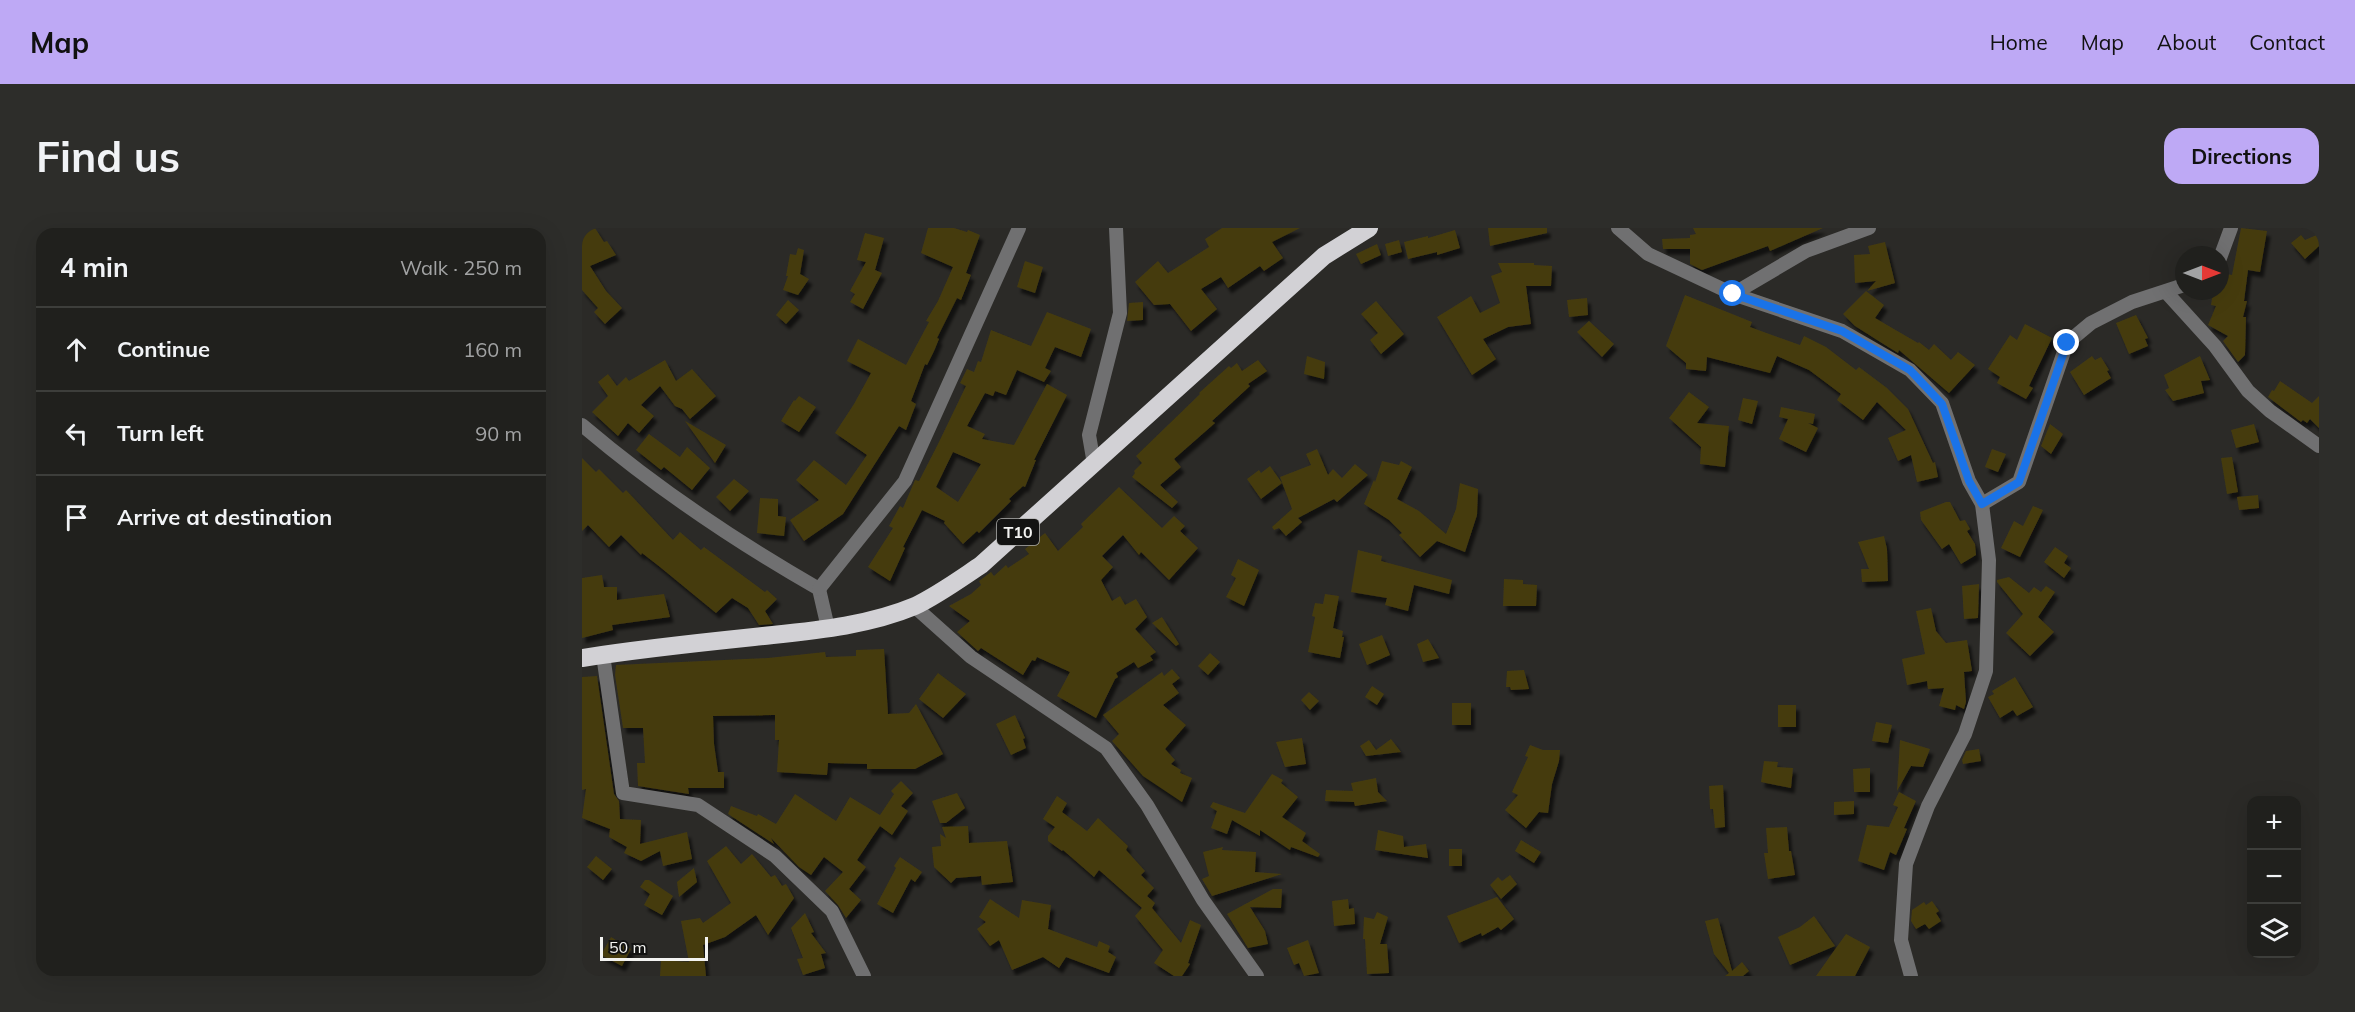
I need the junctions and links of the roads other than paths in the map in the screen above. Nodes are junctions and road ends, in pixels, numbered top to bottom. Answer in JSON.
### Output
{"nodes":[{"id":1,"x":1019,"y":228,"type":"edge"},
{"id":2,"x":1116,"y":228,"type":"edge"},
{"id":3,"x":1369,"y":228,"type":"edge"},
{"id":4,"x":1618,"y":228,"type":"edge"},
{"id":5,"x":1869,"y":228,"type":"edge"},
{"id":6,"x":2231,"y":228,"type":"edge"},
{"id":7,"x":2224,"y":246,"type":"edge"},
{"id":8,"x":2175,"y":288,"type":"edge"},
{"id":9,"x":2166,"y":292,"type":"junction"},
{"id":10,"x":1733,"y":294,"type":"junction"},
{"id":11,"x":582,"y":425,"type":"edge"},
{"id":12,"x":2319,"y":446,"type":"edge"},
{"id":13,"x":1094,"y":464,"type":"junction"},
{"id":14,"x":1982,"y":504,"type":"junction"},
{"id":15,"x":819,"y":589,"type":"junction"},
{"id":16,"x":914,"y":606,"type":"junction"},
{"id":17,"x":828,"y":628,"type":"junction"},
{"id":18,"x":603,"y":655,"type":"junction"},
{"id":19,"x":582,"y":658,"type":"edge"},
{"id":20,"x":864,"y":976,"type":"edge"},
{"id":21,"x":1257,"y":976,"type":"edge"},
{"id":22,"x":1911,"y":976,"type":"edge"}],
"edges":[{"from":1,"to":15,"type":"street"},
{"from":2,"to":13,"type":"street"},
{"from":3,"to":13,"type":"highway","number":"T10"},
{"from":4,"to":10,"type":"street"},
{"from":5,"to":10,"type":"street"},
{"from":6,"to":7,"type":"street"},
{"from":8,"to":9,"type":"street"},
{"from":9,"to":12,"type":"street"},
{"from":9,"to":14,"type":"street"},
{"from":10,"to":14,"type":"street"},
{"from":11,"to":15,"type":"street"},
{"from":13,"to":16,"type":"highway","number":"T10"},
{"from":14,"to":22,"type":"street"},
{"from":15,"to":17,"type":"street"},
{"from":16,"to":17,"type":"highway","number":"T10"},
{"from":16,"to":21,"type":"street"},
{"from":17,"to":18,"type":"highway","number":"T10"},
{"from":18,"to":19,"type":"highway","number":"T10"},
{"from":18,"to":20,"type":"street"}]}
